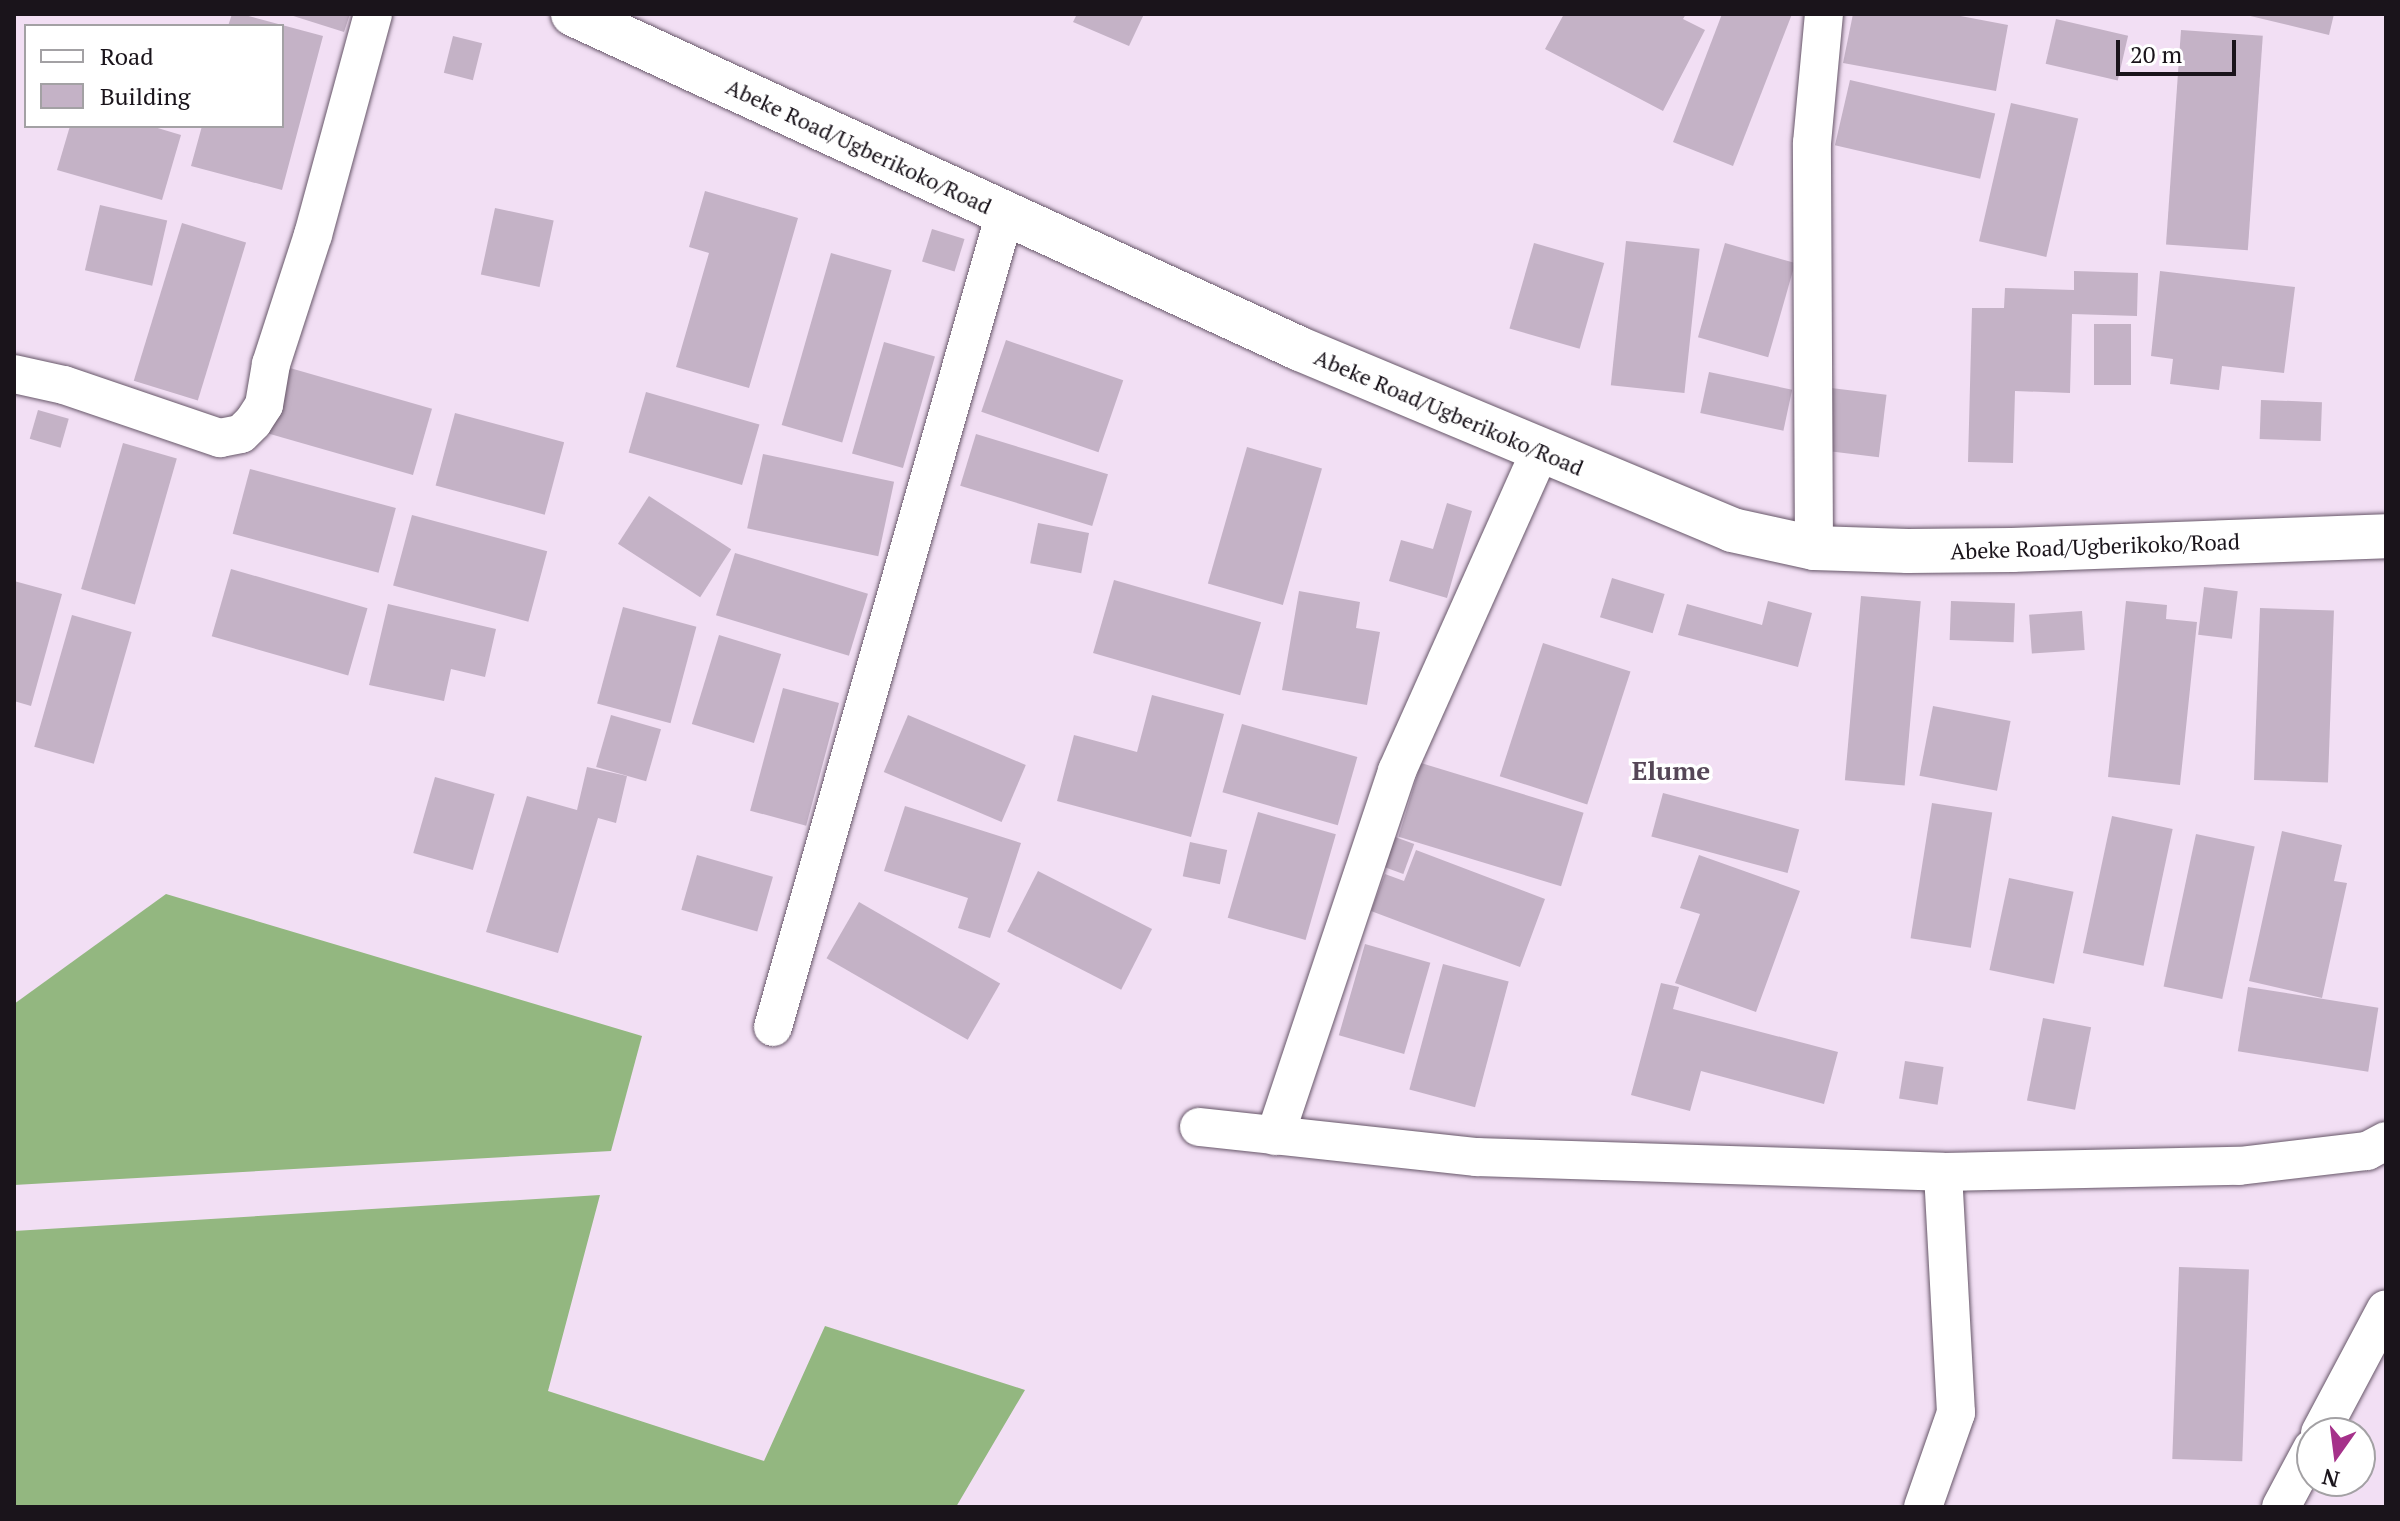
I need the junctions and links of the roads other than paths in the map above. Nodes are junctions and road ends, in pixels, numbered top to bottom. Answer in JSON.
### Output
{"nodes":[{"id":1,"x":373,"y":14,"type":"edge"},
{"id":2,"x":573,"y":14,"type":"edge"},
{"id":3,"x":1824,"y":14,"type":"edge"},
{"id":4,"x":1005,"y":213,"type":"junction"},
{"id":5,"x":14,"y":374,"type":"edge"},
{"id":6,"x":1540,"y":452,"type":"junction"},
{"id":7,"x":2386,"y":536,"type":"edge"},
{"id":8,"x":1814,"y":548,"type":"junction"},
{"id":9,"x":773,"y":1027,"type":"dead end"},
{"id":10,"x":1199,"y":1127,"type":"dead end"},
{"id":11,"x":1275,"y":1136,"type":"junction"},
{"id":12,"x":2386,"y":1141,"type":"edge"},
{"id":13,"x":1943,"y":1172,"type":"junction"},
{"id":14,"x":2386,"y":1309,"type":"edge"},
{"id":15,"x":2329,"y":1417,"type":"edge"},
{"id":16,"x":2296,"y":1480,"type":"edge"},
{"id":17,"x":1923,"y":1507,"type":"edge"},
{"id":18,"x":2282,"y":1507,"type":"edge"}],
"edges":[{"from":1,"to":5,"type":"street"},
{"from":2,"to":4,"type":"street","name":"Abeke Road/Ugberikoko/Road"},
{"from":3,"to":8,"type":"street"},
{"from":4,"to":6,"type":"street","name":"Abeke Road/Ugberikoko/Road"},
{"from":4,"to":9,"type":"street"},
{"from":6,"to":8,"type":"street","name":"Abeke Road/Ugberikoko/Road"},
{"from":6,"to":11,"type":"street"},
{"from":7,"to":8,"type":"street","name":"Abeke Road/Ugberikoko/Road"},
{"from":10,"to":11,"type":"street"},
{"from":11,"to":13,"type":"street"},
{"from":12,"to":13,"type":"street"},
{"from":13,"to":17,"type":"street"},
{"from":14,"to":15,"type":"street"},
{"from":16,"to":18,"type":"street"}]}
